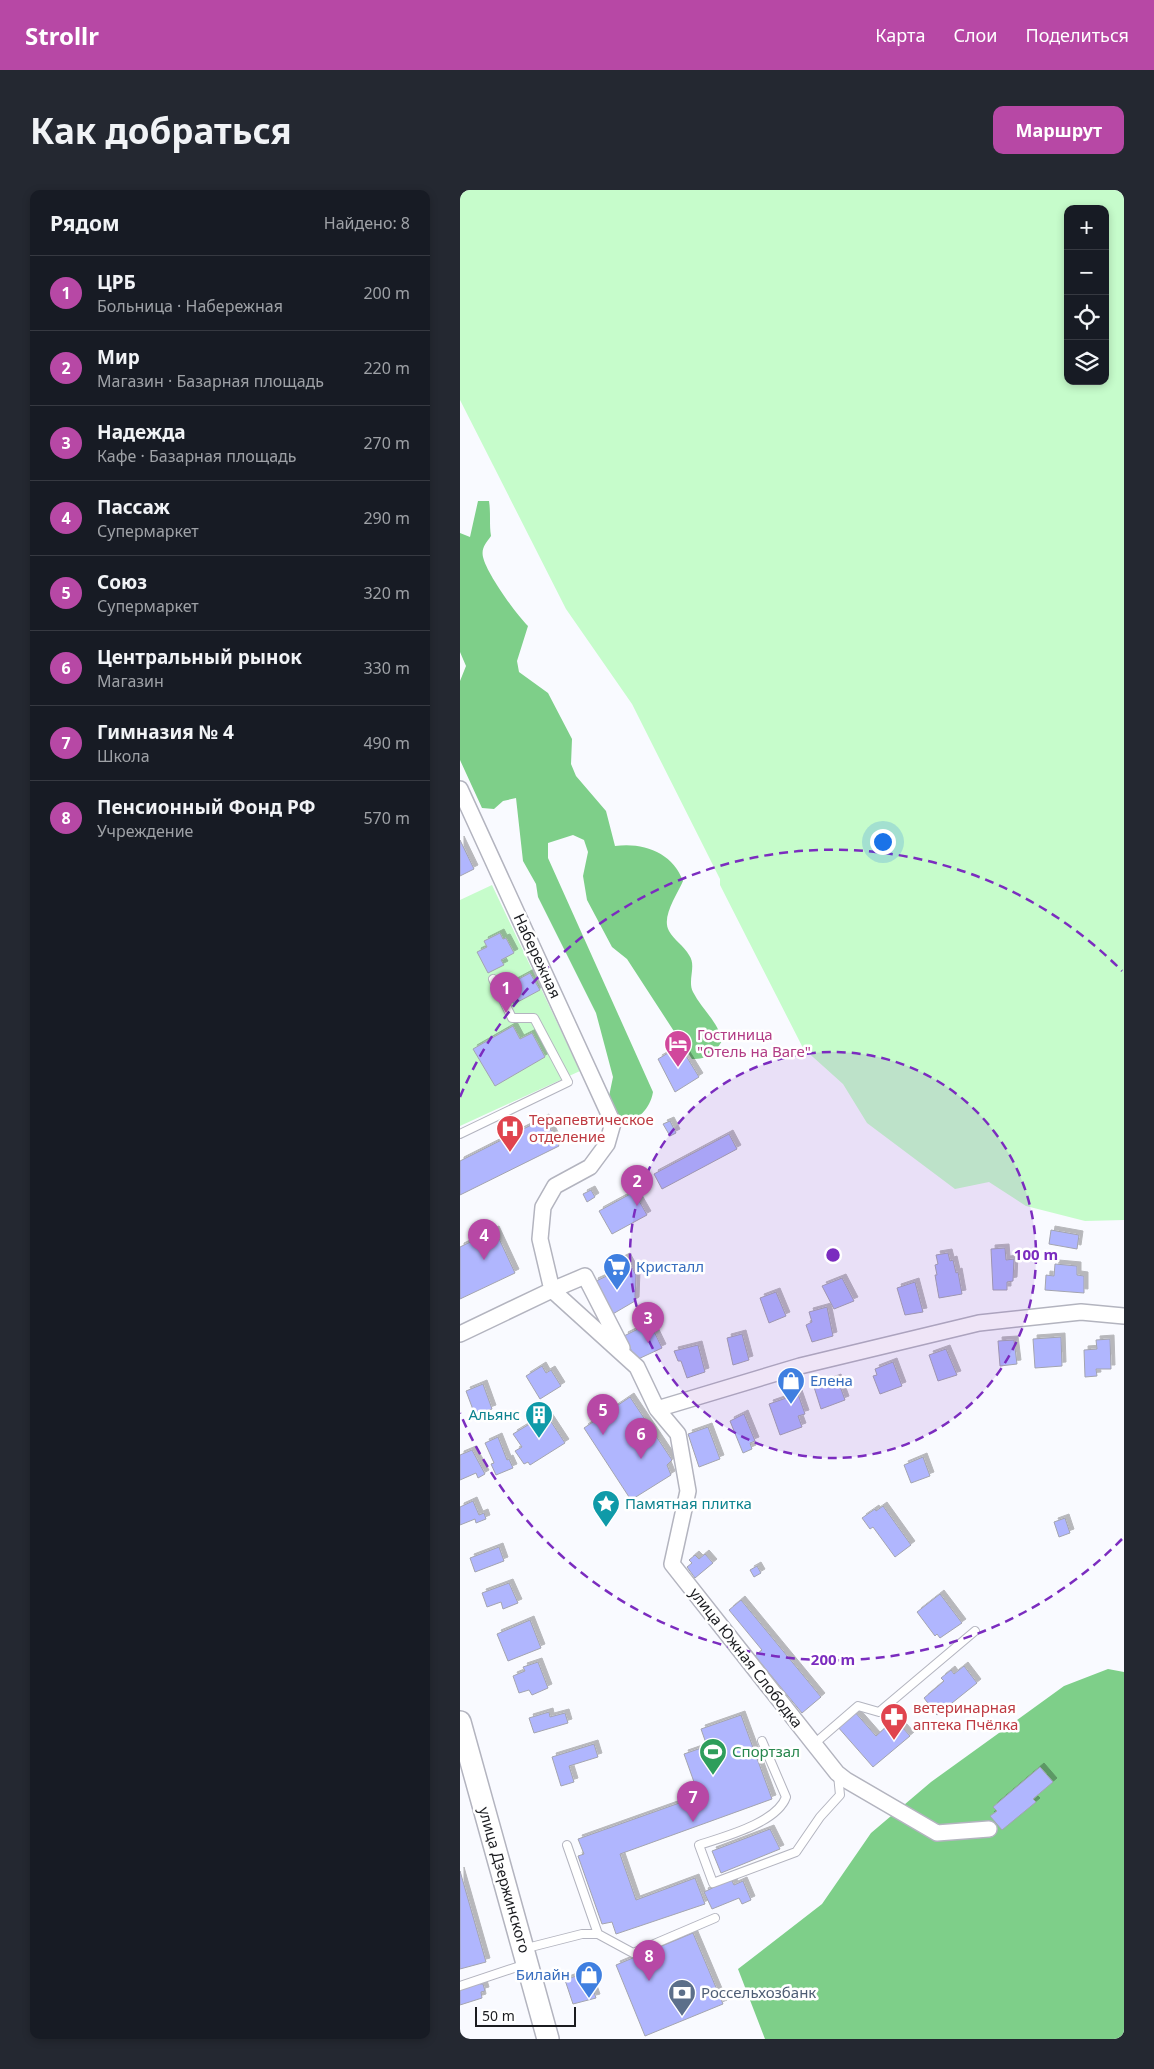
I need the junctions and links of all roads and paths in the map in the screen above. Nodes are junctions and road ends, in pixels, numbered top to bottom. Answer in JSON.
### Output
{"nodes":[{"id":1,"x":460,"y":789,"type":"edge"},
{"id":2,"x":493,"y":979,"type":"dead end"},
{"id":3,"x":461,"y":1132,"type":"edge"},
{"id":4,"x":552,"y":1290,"type":"junction"},
{"id":5,"x":1124,"y":1316,"type":"edge"},
{"id":6,"x":460,"y":1334,"type":"edge"},
{"id":7,"x":627,"y":1358,"type":"junction"},
{"id":8,"x":657,"y":1409,"type":"junction"},
{"id":9,"x":975,"y":1631,"type":"dead end"},
{"id":10,"x":460,"y":1723,"type":"edge"},
{"id":11,"x":762,"y":1742,"type":"dead end"},
{"id":12,"x":814,"y":1744,"type":"junction"},
{"id":13,"x":837,"y":1773,"type":"junction"},
{"id":14,"x":989,"y":1829,"type":"dead end"},
{"id":15,"x":567,"y":1845,"type":"dead end"},
{"id":16,"x":715,"y":1918,"type":"dead end"},
{"id":17,"x":598,"y":1934,"type":"junction"},
{"id":18,"x":525,"y":1956,"type":"junction"},
{"id":19,"x":460,"y":1986,"type":"edge"},
{"id":20,"x":548,"y":2039,"type":"edge"}],
"edges":[{"from":1,"to":4,"type":"street","name":"Набережная"},
{"from":2,"to":3,"type":"lane"},
{"from":4,"to":6,"type":"street"},
{"from":4,"to":7,"type":"street","name":"улица Южная Слободка"},
{"from":4,"to":7,"type":"street"},
{"from":5,"to":8,"type":"street"},
{"from":7,"to":8,"type":"street","name":"улица Южная Слободка"},
{"from":8,"to":12,"type":"street","name":"улица Южная Слободка"},
{"from":9,"to":12,"type":"lane"},
{"from":10,"to":18,"type":"main road","name":"улица Дзержинского"},
{"from":11,"to":13,"type":"lane"},
{"from":12,"to":13,"type":"street","name":"улица Южная Слободка"},
{"from":13,"to":14,"type":"street","name":"улица Южная Слободка"},
{"from":15,"to":17,"type":"lane"},
{"from":16,"to":17,"type":"lane"},
{"from":17,"to":18,"type":"lane"},
{"from":18,"to":19,"type":"lane"},
{"from":18,"to":20,"type":"main road","name":"улица Дзержинского"}]}
